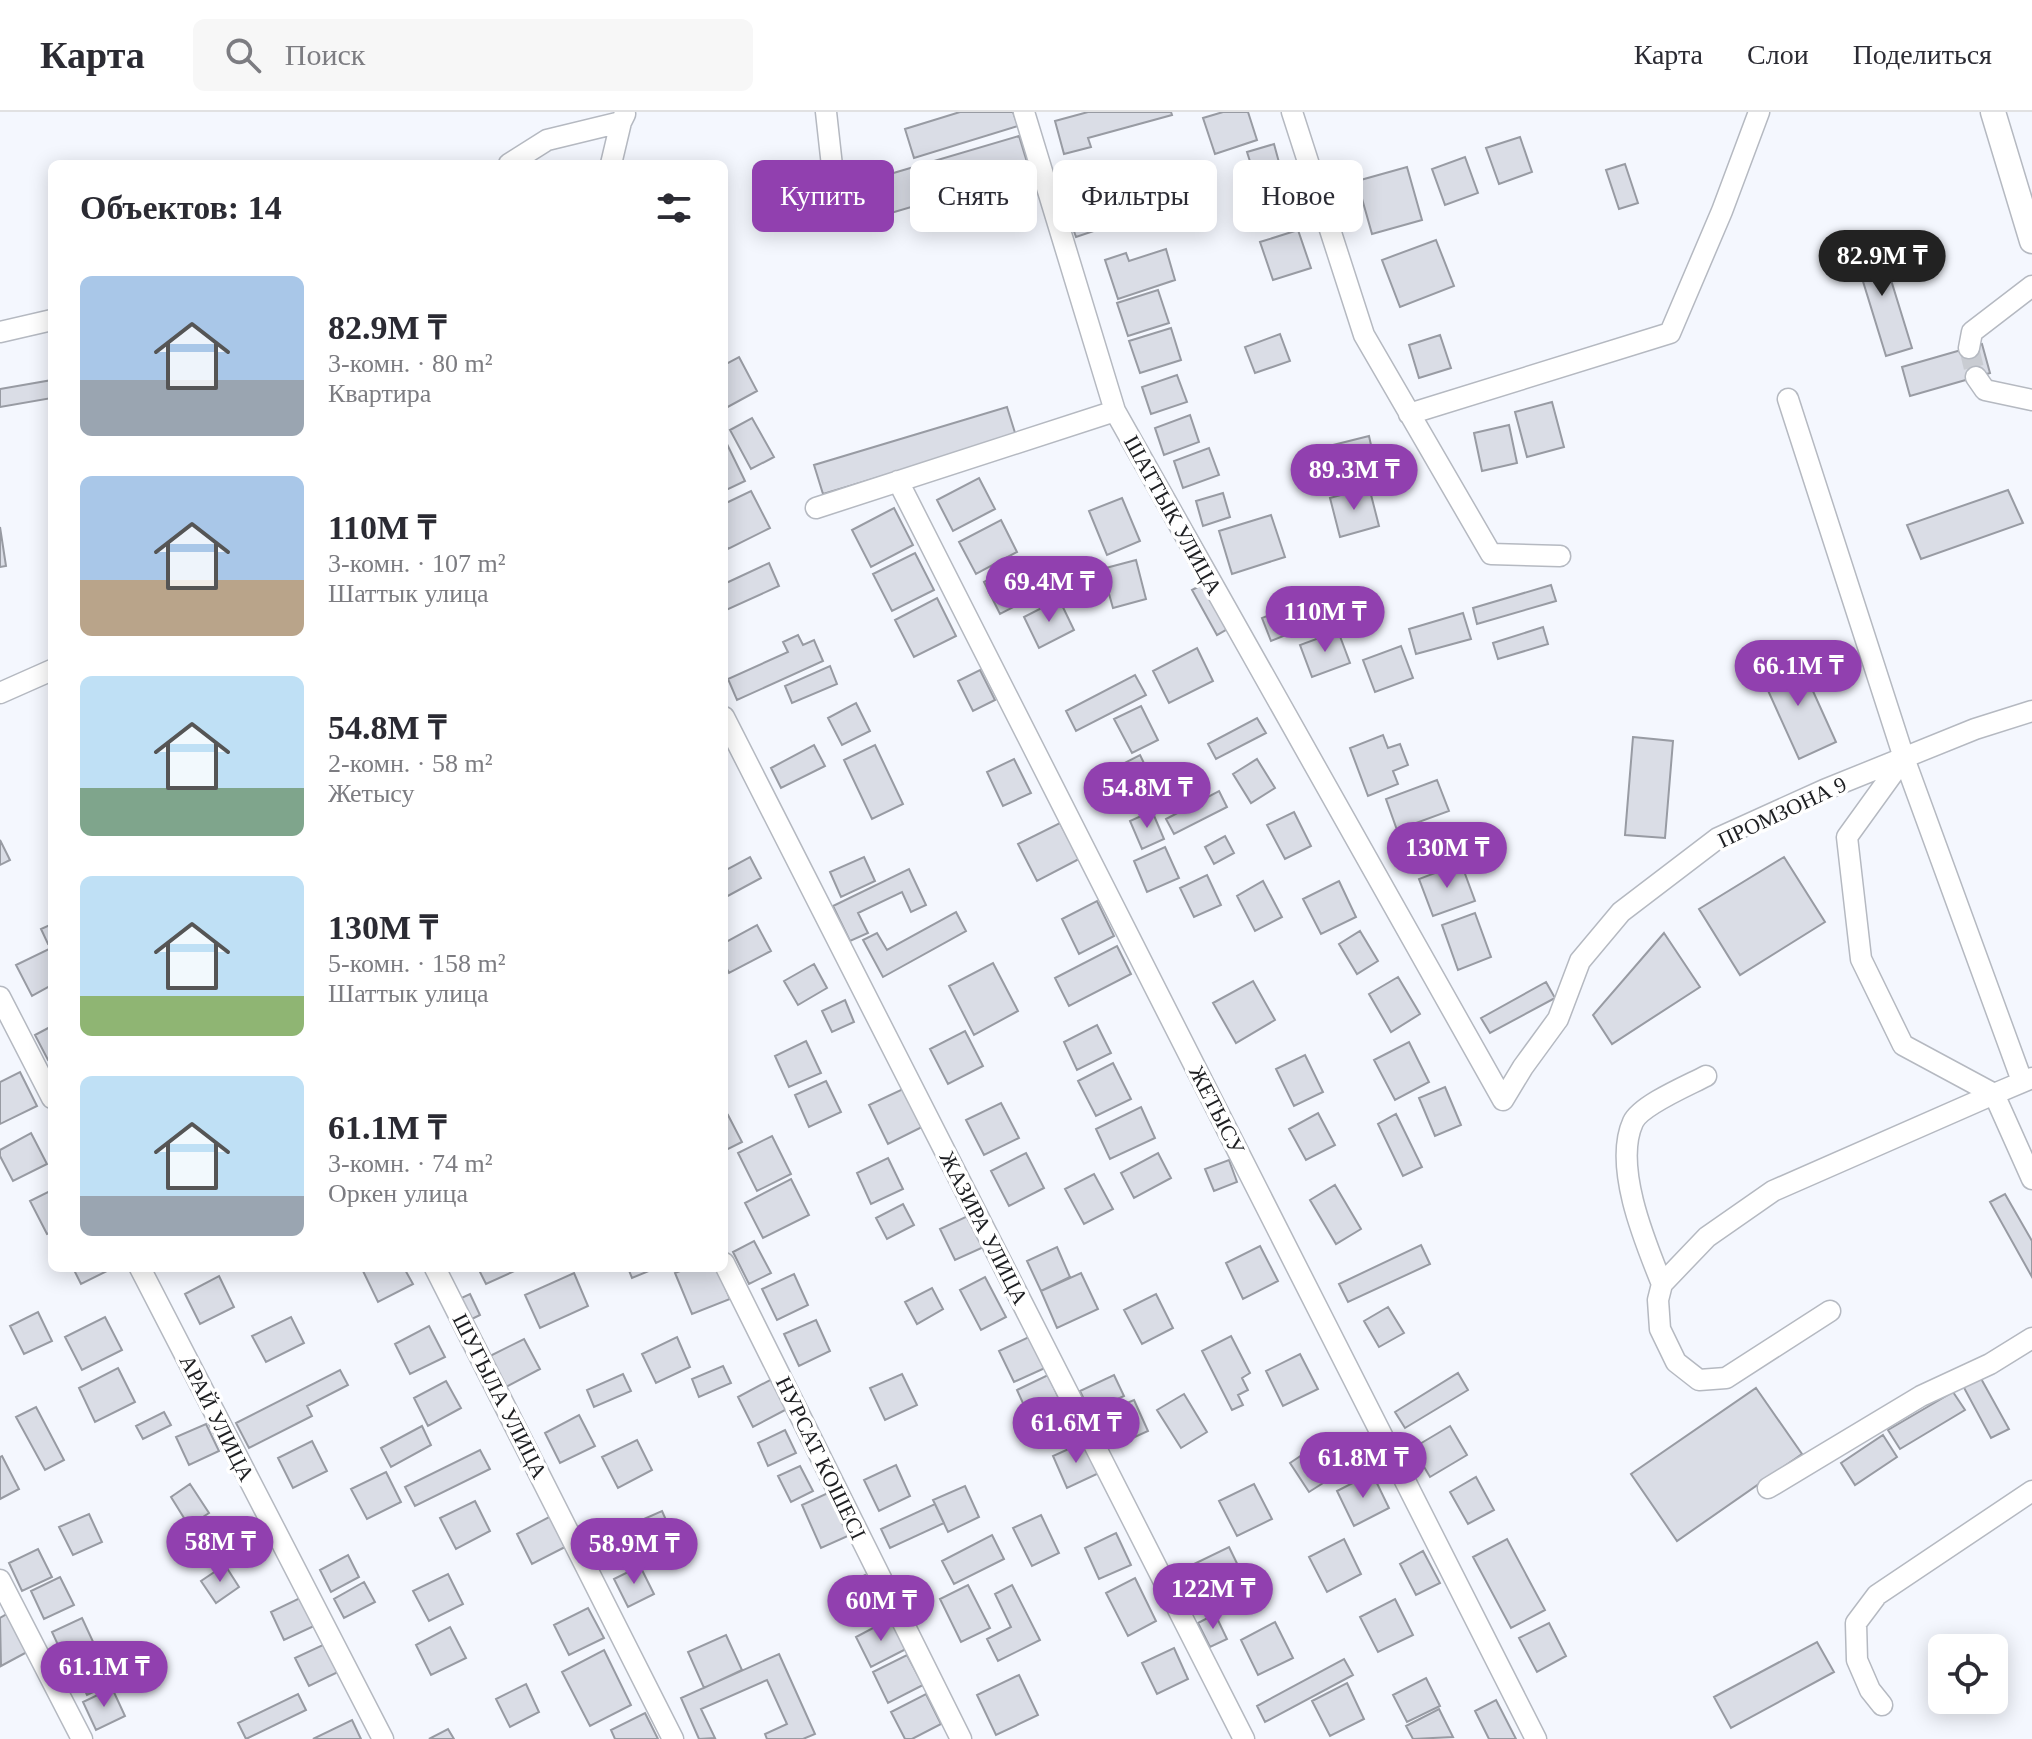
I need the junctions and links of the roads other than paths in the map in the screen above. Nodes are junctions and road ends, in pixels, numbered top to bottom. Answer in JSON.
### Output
{"nodes":[{"id":1,"x":826,"y":112,"type":"edge"},
{"id":2,"x":1024,"y":112,"type":"edge"},
{"id":3,"x":1292,"y":112,"type":"edge"},
{"id":4,"x":1759,"y":112,"type":"edge"},
{"id":5,"x":1993,"y":112,"type":"edge"},
{"id":6,"x":624,"y":117,"type":"edge"},
{"id":7,"x":515,"y":160,"type":"edge"},
{"id":8,"x":612,"y":160,"type":"edge"},
{"id":9,"x":831,"y":160,"type":"edge"},
{"id":10,"x":2032,"y":241,"type":"edge"},
{"id":11,"x":2032,"y":286,"type":"edge"},
{"id":12,"x":48,"y":321,"type":"edge"},
{"id":13,"x":0,"y":332,"type":"edge"},
{"id":14,"x":1969,"y":348,"type":"dead end"},
{"id":15,"x":1976,"y":377,"type":"dead end"},
{"id":16,"x":1788,"y":399,"type":"dead end"},
{"id":17,"x":2032,"y":400,"type":"edge"},
{"id":18,"x":1115,"y":411,"type":"junction"},
{"id":19,"x":1409,"y":414,"type":"junction"},
{"id":20,"x":898,"y":481,"type":"junction"},
{"id":21,"x":816,"y":508,"type":"dead end"},
{"id":22,"x":1560,"y":556,"type":"dead end"},
{"id":23,"x":48,"y":672,"type":"edge"},
{"id":24,"x":0,"y":693,"type":"edge"},
{"id":25,"x":2032,"y":711,"type":"edge"},
{"id":26,"x":728,"y":725,"type":"edge"},
{"id":27,"x":1904,"y":758,"type":"junction"},
{"id":28,"x":0,"y":997,"type":"edge"},
{"id":29,"x":1706,"y":1076,"type":"dead end"},
{"id":30,"x":2025,"y":1080,"type":"edge"},
{"id":31,"x":48,"y":1090,"type":"edge"},
{"id":32,"x":1994,"y":1094,"type":"junction"},
{"id":33,"x":1503,"y":1100,"type":"joint"},
{"id":34,"x":2032,"y":1100,"type":"edge"},
{"id":35,"x":2032,"y":1179,"type":"edge"},
{"id":36,"x":728,"y":1271,"type":"edge"},
{"id":37,"x":142,"y":1272,"type":"edge"},
{"id":38,"x":437,"y":1272,"type":"edge"},
{"id":39,"x":1662,"y":1284,"type":"junction"},
{"id":40,"x":1830,"y":1311,"type":"dead end"},
{"id":41,"x":2032,"y":1338,"type":"edge"},
{"id":42,"x":1768,"y":1488,"type":"dead end"},
{"id":43,"x":2032,"y":1491,"type":"edge"},
{"id":44,"x":0,"y":1580,"type":"edge"},
{"id":45,"x":1882,"y":1705,"type":"dead end"},
{"id":46,"x":82,"y":1739,"type":"edge"},
{"id":47,"x":383,"y":1739,"type":"edge"},
{"id":48,"x":673,"y":1739,"type":"edge"},
{"id":49,"x":961,"y":1739,"type":"edge"},
{"id":50,"x":1244,"y":1739,"type":"edge"},
{"id":51,"x":1536,"y":1739,"type":"edge"}],
"edges":[{"from":1,"to":9,"type":"street"},
{"from":2,"to":18,"type":"street","name":"ШАТТЫК УЛИЦА"},
{"from":3,"to":19,"type":"street"},
{"from":4,"to":19,"type":"street"},
{"from":5,"to":10,"type":"main road"},
{"from":6,"to":7,"type":"street"},
{"from":6,"to":8,"type":"street"},
{"from":11,"to":14,"type":"street"},
{"from":12,"to":13,"type":"street"},
{"from":15,"to":17,"type":"street"},
{"from":16,"to":27,"type":"street"},
{"from":18,"to":20,"type":"street"},
{"from":18,"to":33,"type":"street","name":"ШАТТЫК УЛИЦА"},
{"from":19,"to":22,"type":"street"},
{"from":20,"to":21,"type":"street"},
{"from":20,"to":51,"type":"street","name":"ЖЕТЫСУ"},
{"from":23,"to":24,"type":"street"},
{"from":25,"to":27,"type":"street","name":"ПРОМЗОНА 9"},
{"from":26,"to":50,"type":"street","name":"ЖАЗИРА УЛИЦА"},
{"from":27,"to":30,"type":"street"},
{"from":27,"to":32,"type":"street"},
{"from":27,"to":33,"type":"street","name":"ПРОМЗОНА 9"},
{"from":28,"to":31,"type":"street"},
{"from":29,"to":39,"type":"street"},
{"from":30,"to":32,"type":"street"},
{"from":30,"to":34,"type":"street"},
{"from":32,"to":35,"type":"street"},
{"from":32,"to":39,"type":"street"},
{"from":36,"to":49,"type":"street","name":"НУРСАТ КОШЕСI"},
{"from":37,"to":47,"type":"street","name":"АРАЙ УЛИЦА"},
{"from":38,"to":48,"type":"street","name":"ШУГЫЛА УЛИЦА"},
{"from":39,"to":40,"type":"street"},
{"from":41,"to":42,"type":"street"},
{"from":43,"to":45,"type":"street"},
{"from":44,"to":46,"type":"street"}]}
